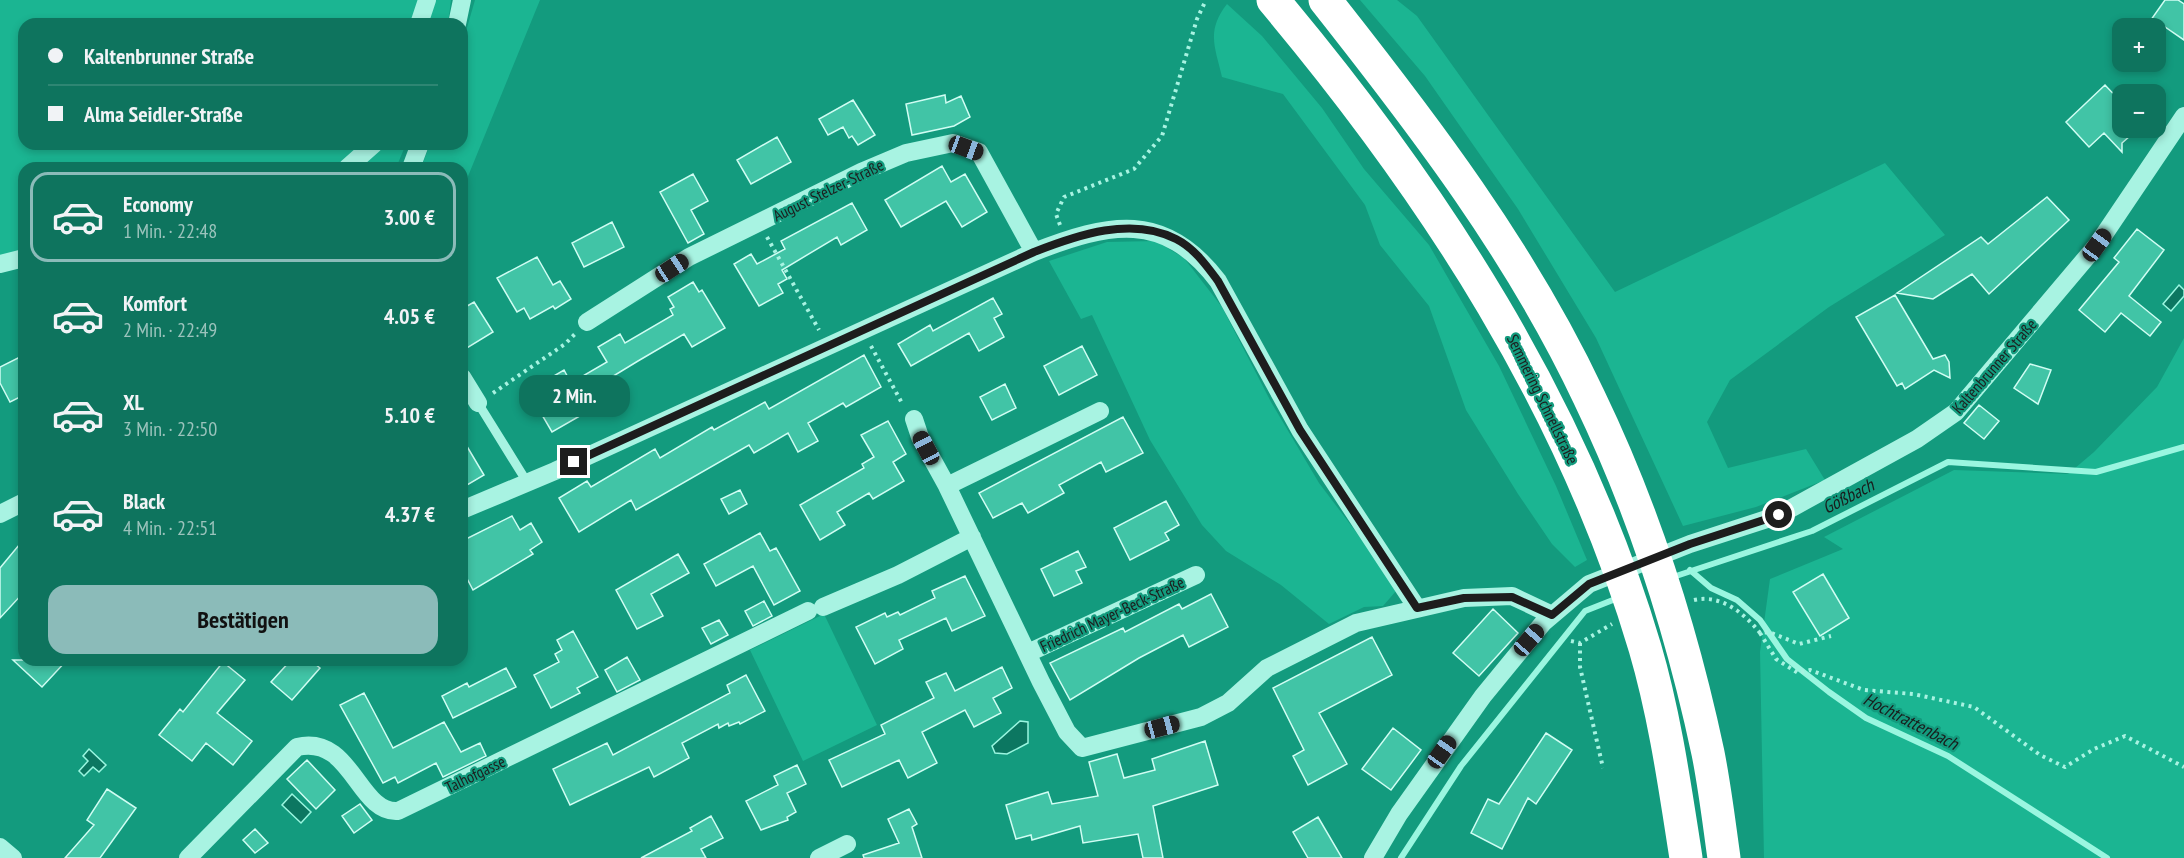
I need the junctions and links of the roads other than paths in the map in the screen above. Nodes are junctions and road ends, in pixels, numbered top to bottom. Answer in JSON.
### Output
{"nodes":[{"id":1,"x":427,"y":0,"type":"edge"},
{"id":2,"x":462,"y":0,"type":"edge"},
{"id":3,"x":1273,"y":0,"type":"edge"},
{"id":4,"x":1325,"y":0,"type":"edge"},
{"id":5,"x":421,"y":18,"type":"edge"},
{"id":6,"x":458,"y":18,"type":"edge"},
{"id":7,"x":2184,"y":116,"type":"edge"},
{"id":8,"x":367,"y":150,"type":"edge"},
{"id":9,"x":354,"y":162,"type":"edge"},
{"id":10,"x":1034,"y":252,"type":"junction"},
{"id":11,"x":18,"y":260,"type":"edge"},
{"id":12,"x":0,"y":264,"type":"edge"},
{"id":13,"x":587,"y":322,"type":"road end"},
{"id":14,"x":468,"y":387,"type":"edge"},
{"id":15,"x":478,"y":403,"type":"joint"},
{"id":16,"x":1100,"y":411,"type":"dead end"},
{"id":17,"x":910,"y":415,"type":"road end"},
{"id":18,"x":527,"y":482,"type":"junction"},
{"id":19,"x":947,"y":486,"type":"junction"},
{"id":20,"x":18,"y":505,"type":"edge"},
{"id":21,"x":468,"y":507,"type":"edge"},
{"id":22,"x":0,"y":514,"type":"edge"},
{"id":23,"x":972,"y":537,"type":"junction"},
{"id":24,"x":1196,"y":575,"type":"dead end"},
{"id":25,"x":1417,"y":608,"type":"junction"},
{"id":26,"x":1552,"y":615,"type":"junction"},
{"id":27,"x":1028,"y":653,"type":"junction"},
{"id":28,"x":847,"y":844,"type":"dead end"},
{"id":29,"x":0,"y":847,"type":"edge"},
{"id":30,"x":13,"y":858,"type":"edge"},
{"id":31,"x":188,"y":858,"type":"edge"},
{"id":32,"x":819,"y":858,"type":"edge"},
{"id":33,"x":1373,"y":858,"type":"edge"},
{"id":34,"x":1686,"y":858,"type":"edge"},
{"id":35,"x":1724,"y":858,"type":"edge"}],
"edges":[{"from":1,"to":5,"type":"street"},
{"from":2,"to":6,"type":"street"},
{"from":3,"to":34,"type":"highway","name":"Semmering Schnellstraße"},
{"from":4,"to":35,"type":"highway"},
{"from":7,"to":26,"type":"street","name":"Kaltenbrunner Straße"},
{"from":8,"to":9,"type":"street"},
{"from":10,"to":13,"type":"street","name":"August Stelzer-Straße"},
{"from":10,"to":18,"type":"street"},
{"from":10,"to":25,"type":"street"},
{"from":11,"to":12,"type":"street"},
{"from":14,"to":15,"type":"street"},
{"from":15,"to":18,"type":"lane"},
{"from":16,"to":19,"type":"street"},
{"from":17,"to":19,"type":"street","name":"Friedrich Mayer-Beck-Straße"},
{"from":18,"to":21,"type":"street"},
{"from":19,"to":23,"type":"street","name":"Friedrich Mayer-Beck-Straße"},
{"from":20,"to":22,"type":"street"},
{"from":23,"to":27,"type":"street","name":"Friedrich Mayer-Beck-Straße"},
{"from":23,"to":31,"type":"street","name":"Talhofgasse"},
{"from":24,"to":27,"type":"street","name":"Friedrich Mayer-Beck-Straße"},
{"from":25,"to":26,"type":"street","name":"Friedrich Mayer-Beck-Straße"},
{"from":25,"to":27,"type":"street","name":"Friedrich Mayer-Beck-Straße"},
{"from":26,"to":33,"type":"street","name":"Kaltenbrunner Straße"},
{"from":28,"to":32,"type":"street"},
{"from":29,"to":30,"type":"street"}]}
